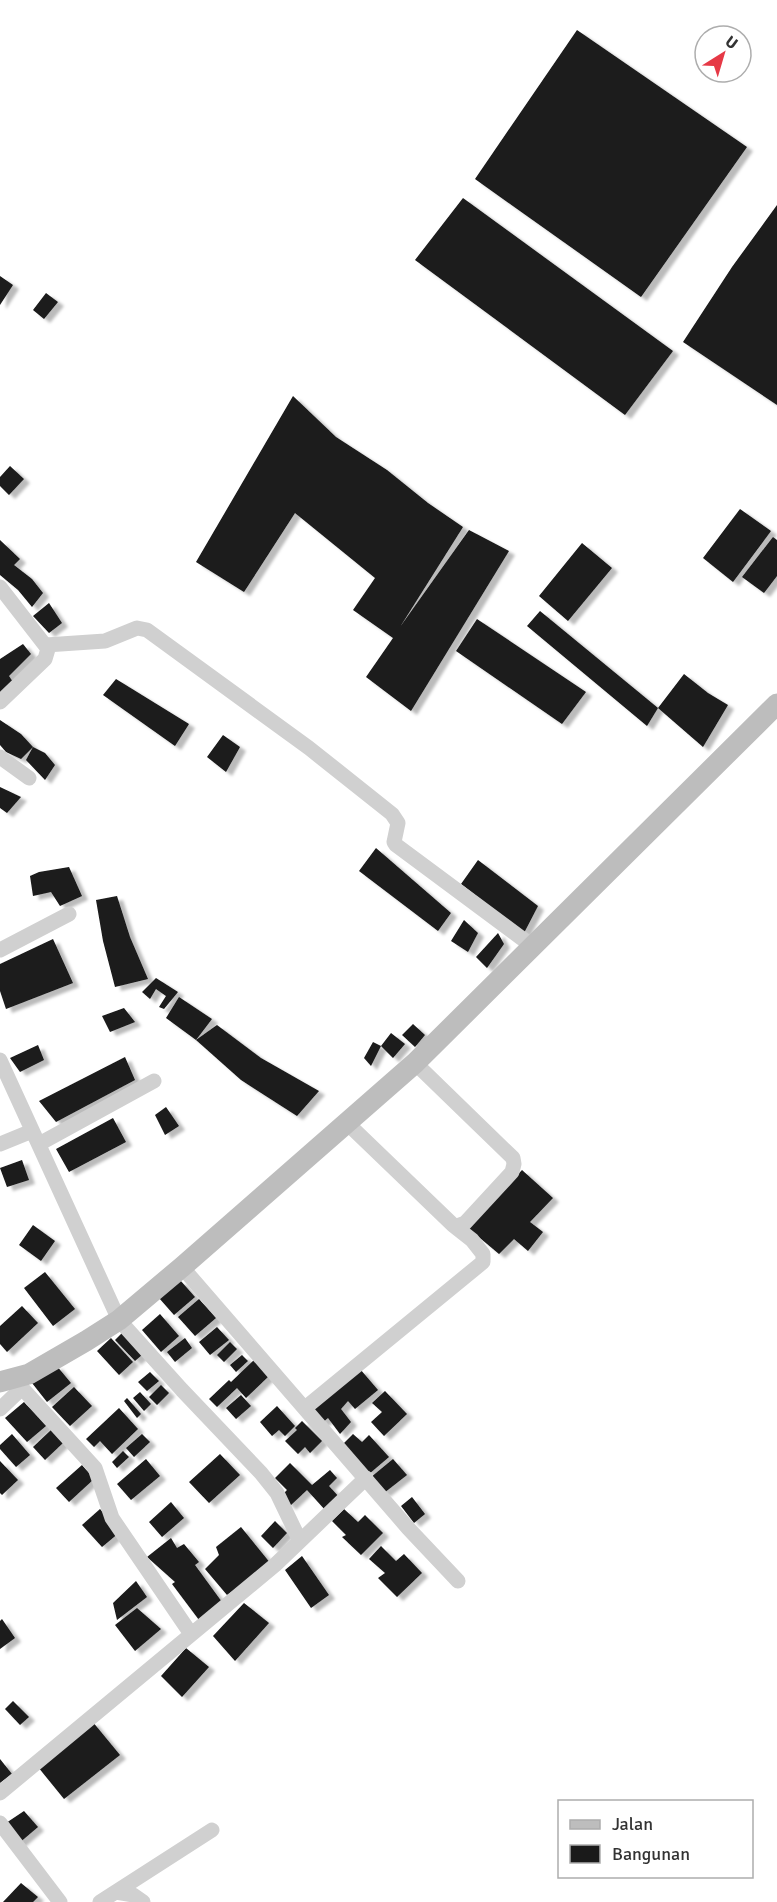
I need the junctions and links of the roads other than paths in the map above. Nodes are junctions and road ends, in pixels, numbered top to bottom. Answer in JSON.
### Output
{"nodes":[{"id":1,"x":0,"y":587,"type":"edge"},
{"id":2,"x":46,"y":645,"type":"junction"},
{"id":3,"x":0,"y":702,"type":"edge"},
{"id":4,"x":777,"y":704,"type":"edge"},
{"id":5,"x":0,"y":757,"type":"edge"},
{"id":6,"x":28,"y":778,"type":"dead end"},
{"id":7,"x":69,"y":914,"type":"dead end"},
{"id":8,"x":532,"y":946,"type":"junction"},
{"id":9,"x":0,"y":950,"type":"edge"},
{"id":10,"x":0,"y":1060,"type":"edge"},
{"id":11,"x":415,"y":1063,"type":"junction"},
{"id":12,"x":154,"y":1081,"type":"dead end"},
{"id":13,"x":347,"y":1123,"type":"junction"},
{"id":14,"x":36,"y":1138,"type":"junction"},
{"id":15,"x":0,"y":1144,"type":"edge"},
{"id":16,"x":457,"y":1226,"type":"junction"},
{"id":17,"x":182,"y":1267,"type":"junction"},
{"id":18,"x":119,"y":1320,"type":"junction"},
{"id":19,"x":12,"y":1383,"type":"edge"},
{"id":20,"x":304,"y":1408,"type":"junction"},
{"id":21,"x":0,"y":1409,"type":"edge"},
{"id":22,"x":366,"y":1478,"type":"junction"},
{"id":23,"x":300,"y":1541,"type":"junction"},
{"id":24,"x":458,"y":1581,"type":"dead end"},
{"id":25,"x":191,"y":1634,"type":"junction"},
{"id":26,"x":0,"y":1793,"type":"edge"},
{"id":27,"x":0,"y":1823,"type":"edge"},
{"id":28,"x":212,"y":1830,"type":"dead end"},
{"id":29,"x":116,"y":1892,"type":"junction"},
{"id":30,"x":60,"y":1902,"type":"edge"},
{"id":31,"x":100,"y":1902,"type":"edge"},
{"id":32,"x":143,"y":1902,"type":"edge"}],
"edges":[{"from":1,"to":2,"type":"street"},
{"from":2,"to":3,"type":"street"},
{"from":2,"to":8,"type":"street"},
{"from":4,"to":8,"type":"street"},
{"from":5,"to":6,"type":"street"},
{"from":7,"to":9,"type":"street"},
{"from":8,"to":11,"type":"street"},
{"from":10,"to":14,"type":"street"},
{"from":11,"to":13,"type":"street"},
{"from":11,"to":16,"type":"street"},
{"from":12,"to":14,"type":"street"},
{"from":13,"to":16,"type":"street"},
{"from":13,"to":17,"type":"street"},
{"from":14,"to":15,"type":"street"},
{"from":14,"to":18,"type":"street"},
{"from":16,"to":20,"type":"street"},
{"from":17,"to":18,"type":"street"},
{"from":17,"to":20,"type":"street"},
{"from":18,"to":19,"type":"street"},
{"from":18,"to":23,"type":"street"},
{"from":19,"to":21,"type":"street"},
{"from":19,"to":25,"type":"street"},
{"from":20,"to":22,"type":"street"},
{"from":22,"to":23,"type":"street"},
{"from":22,"to":24,"type":"street"},
{"from":23,"to":25,"type":"street"},
{"from":25,"to":26,"type":"street"},
{"from":27,"to":30,"type":"street"},
{"from":28,"to":29,"type":"street"},
{"from":29,"to":31,"type":"street"},
{"from":29,"to":32,"type":"street"}]}
